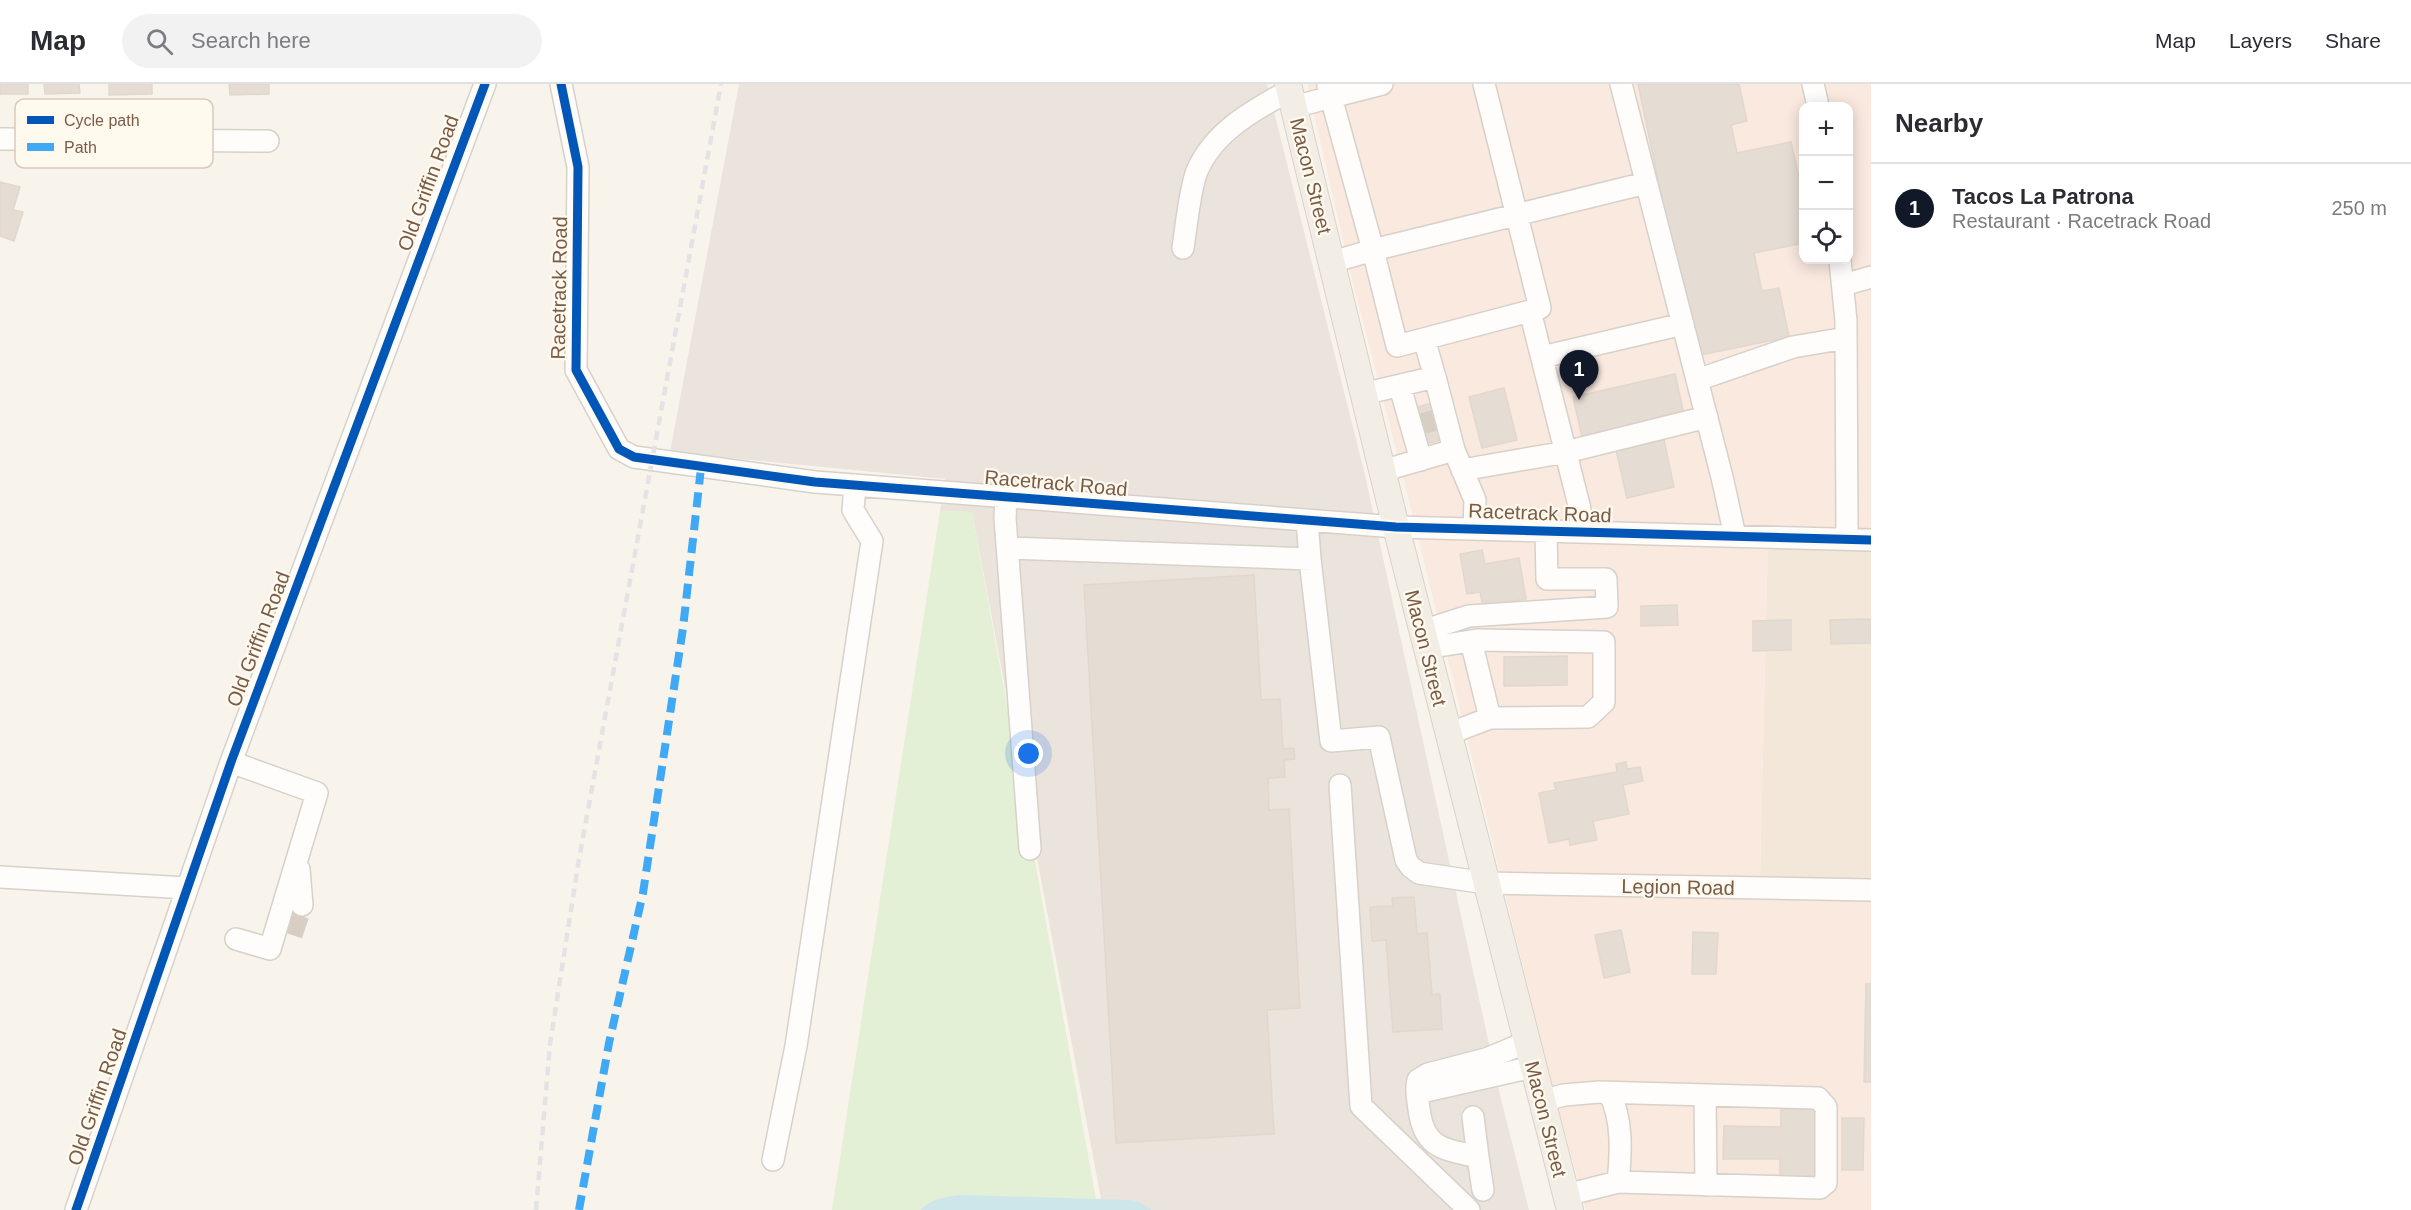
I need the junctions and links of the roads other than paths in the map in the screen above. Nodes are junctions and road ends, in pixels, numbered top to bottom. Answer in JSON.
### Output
{"nodes":[{"id":1,"x":485,"y":84,"type":"edge"},
{"id":2,"x":561,"y":84,"type":"edge"},
{"id":3,"x":1383,"y":84,"type":"edge"},
{"id":4,"x":1484,"y":84,"type":"edge"},
{"id":5,"x":1621,"y":84,"type":"edge"},
{"id":6,"x":1813,"y":84,"type":"edge"},
{"id":7,"x":1329,"y":91,"type":"edge"},
{"id":8,"x":1290,"y":94,"type":"edge"},
{"id":9,"x":1817,"y":102,"type":"edge"},
{"id":10,"x":0,"y":139,"type":"edge"},
{"id":11,"x":15,"y":139,"type":"edge"},
{"id":12,"x":213,"y":141,"type":"edge"},
{"id":13,"x":268,"y":141,"type":"dead end"},
{"id":14,"x":1646,"y":183,"type":"junction"},
{"id":15,"x":1516,"y":214,"type":"junction"},
{"id":16,"x":1183,"y":248,"type":"dead end"},
{"id":17,"x":1373,"y":250,"type":"junction"},
{"id":18,"x":1332,"y":262,"type":"junction"},
{"id":19,"x":1840,"y":264,"type":"edge"},
{"id":20,"x":1871,"y":277,"type":"edge"},
{"id":21,"x":1843,"y":285,"type":"junction"},
{"id":22,"x":1530,"y":311,"type":"junction"},
{"id":23,"x":1683,"y":324,"type":"junction"},
{"id":24,"x":1846,"y":338,"type":"junction"},
{"id":25,"x":1424,"y":339,"type":"junction"},
{"id":26,"x":1542,"y":357,"type":"junction"},
{"id":27,"x":1434,"y":377,"type":"junction"},
{"id":28,"x":1697,"y":380,"type":"junction"},
{"id":29,"x":1400,"y":387,"type":"junction"},
{"id":30,"x":1363,"y":394,"type":"junction"},
{"id":31,"x":1707,"y":417,"type":"junction"},
{"id":32,"x":1427,"y":423,"type":"junction"},
{"id":33,"x":1454,"y":450,"type":"junction"},
{"id":34,"x":1566,"y":452,"type":"junction"},
{"id":35,"x":1420,"y":460,"type":"junction"},
{"id":36,"x":1462,"y":470,"type":"junction"},
{"id":37,"x":1382,"y":471,"type":"junction"},
{"id":38,"x":855,"y":485,"type":"junction"},
{"id":39,"x":1006,"y":497,"type":"junction"},
{"id":40,"x":1307,"y":520,"type":"junction"},
{"id":41,"x":1396,"y":527,"type":"junction"},
{"id":42,"x":1474,"y":529,"type":"junction"},
{"id":43,"x":1546,"y":531,"type":"junction"},
{"id":44,"x":1581,"y":532,"type":"junction"},
{"id":45,"x":1735,"y":536,"type":"junction"},
{"id":46,"x":1847,"y":539,"type":"junction"},
{"id":47,"x":1871,"y":540,"type":"edge"},
{"id":48,"x":1008,"y":548,"type":"junction"},
{"id":49,"x":1310,"y":559,"type":"junction"},
{"id":50,"x":1547,"y":579,"type":"junction"},
{"id":51,"x":1547,"y":611,"type":"junction"},
{"id":52,"x":1424,"y":640,"type":"junction"},
{"id":53,"x":1471,"y":641,"type":"junction"},
{"id":54,"x":1490,"y":718,"type":"junction"},
{"id":55,"x":1448,"y":734,"type":"junction"},
{"id":56,"x":231,"y":762,"type":"junction"},
{"id":57,"x":1340,"y":785,"type":"dead end"},
{"id":58,"x":1030,"y":849,"type":"dead end"},
{"id":59,"x":298,"y":858,"type":"junction"},
{"id":60,"x":0,"y":877,"type":"edge"},
{"id":61,"x":1486,"y":883,"type":"junction"},
{"id":62,"x":187,"y":888,"type":"junction"},
{"id":63,"x":1871,"y":890,"type":"edge"},
{"id":64,"x":302,"y":905,"type":"tunnel mouth"},
{"id":65,"x":236,"y":939,"type":"dead end"},
{"id":66,"x":1527,"y":1042,"type":"junction"},
{"id":67,"x":1533,"y":1067,"type":"junction"},
{"id":68,"x":1417,"y":1093,"type":"junction"},
{"id":69,"x":1610,"y":1093,"type":"junction"},
{"id":70,"x":1705,"y":1095,"type":"junction"},
{"id":71,"x":1542,"y":1101,"type":"junction"},
{"id":72,"x":1473,"y":1117,"type":"dead end"},
{"id":73,"x":1478,"y":1157,"type":"junction"},
{"id":74,"x":774,"y":1160,"type":"dead end"},
{"id":75,"x":1618,"y":1182,"type":"junction"},
{"id":76,"x":1706,"y":1185,"type":"junction"},
{"id":77,"x":1484,"y":1190,"type":"dead end"},
{"id":78,"x":1568,"y":1202,"type":"edge"},
{"id":79,"x":76,"y":1210,"type":"edge"},
{"id":80,"x":1469,"y":1210,"type":"edge"}],
"edges":[{"from":1,"to":56,"type":"street","name":"Old Griffin Road"},
{"from":2,"to":38,"type":"street","name":"Racetrack Road"},
{"from":3,"to":7,"type":"street"},
{"from":4,"to":15,"type":"street"},
{"from":5,"to":14,"type":"street"},
{"from":6,"to":9,"type":"street"},
{"from":7,"to":8,"type":"street"},
{"from":7,"to":17,"type":"street"},
{"from":8,"to":16,"type":"street"},
{"from":8,"to":18,"type":"main road","name":"Macon Street"},
{"from":10,"to":11,"type":"street"},
{"from":12,"to":13,"type":"street"},
{"from":14,"to":15,"type":"street"},
{"from":14,"to":23,"type":"street"},
{"from":15,"to":17,"type":"street"},
{"from":15,"to":22,"type":"street"},
{"from":17,"to":18,"type":"street"},
{"from":17,"to":25,"type":"street"},
{"from":18,"to":30,"type":"main road","name":"Macon Street"},
{"from":19,"to":21,"type":"street"},
{"from":20,"to":21,"type":"street"},
{"from":21,"to":24,"type":"street"},
{"from":22,"to":25,"type":"street"},
{"from":22,"to":26,"type":"street"},
{"from":23,"to":26,"type":"street"},
{"from":23,"to":28,"type":"street"},
{"from":24,"to":28,"type":"street"},
{"from":24,"to":46,"type":"street"},
{"from":25,"to":27,"type":"street"},
{"from":26,"to":34,"type":"street"},
{"from":27,"to":29,"type":"street"},
{"from":27,"to":32,"type":"street"},
{"from":28,"to":31,"type":"street"},
{"from":29,"to":30,"type":"street"},
{"from":29,"to":32,"type":"street"},
{"from":30,"to":37,"type":"main road","name":"Macon Street"},
{"from":31,"to":34,"type":"street"},
{"from":31,"to":45,"type":"street"},
{"from":32,"to":33,"type":"street"},
{"from":32,"to":35,"type":"street"},
{"from":33,"to":35,"type":"street"},
{"from":33,"to":36,"type":"street"},
{"from":34,"to":36,"type":"street"},
{"from":34,"to":44,"type":"street"},
{"from":35,"to":37,"type":"street"},
{"from":36,"to":42,"type":"street"},
{"from":37,"to":41,"type":"main road","name":"Macon Street"},
{"from":38,"to":39,"type":"street","name":"Racetrack Road"},
{"from":38,"to":74,"type":"street"},
{"from":39,"to":40,"type":"street","name":"Racetrack Road"},
{"from":39,"to":48,"type":"street"},
{"from":40,"to":41,"type":"street","name":"Racetrack Road"},
{"from":40,"to":49,"type":"street"},
{"from":41,"to":42,"type":"street","name":"Racetrack Road"},
{"from":41,"to":52,"type":"main road","name":"Macon Street"},
{"from":42,"to":43,"type":"street","name":"Racetrack Road"},
{"from":43,"to":44,"type":"street","name":"Racetrack Road"},
{"from":43,"to":50,"type":"street"},
{"from":44,"to":45,"type":"street","name":"Racetrack Road"},
{"from":45,"to":46,"type":"street","name":"Racetrack Road"},
{"from":46,"to":47,"type":"street","name":"Racetrack Road"},
{"from":48,"to":49,"type":"street"},
{"from":48,"to":58,"type":"street"},
{"from":49,"to":61,"type":"street","name":"Legion Road"},
{"from":50,"to":51,"type":"street"},
{"from":50,"to":51,"type":"street"},
{"from":51,"to":52,"type":"street"},
{"from":52,"to":53,"type":"street"},
{"from":52,"to":55,"type":"main road","name":"Macon Street"},
{"from":53,"to":54,"type":"street"},
{"from":53,"to":54,"type":"street"},
{"from":54,"to":55,"type":"street"},
{"from":55,"to":61,"type":"main road","name":"Macon Street"},
{"from":56,"to":59,"type":"street"},
{"from":56,"to":62,"type":"street","name":"Old Griffin Road"},
{"from":57,"to":80,"type":"street"},
{"from":59,"to":64,"type":"street"},
{"from":59,"to":65,"type":"street"},
{"from":60,"to":62,"type":"street"},
{"from":61,"to":63,"type":"street","name":"Legion Road"},
{"from":61,"to":66,"type":"main road","name":"Macon Street"},
{"from":62,"to":79,"type":"street","name":"Old Griffin Road"},
{"from":66,"to":67,"type":"main road","name":"Macon Street"},
{"from":66,"to":68,"type":"street"},
{"from":67,"to":68,"type":"street"},
{"from":67,"to":71,"type":"main road","name":"Macon Street"},
{"from":68,"to":73,"type":"street"},
{"from":69,"to":70,"type":"street"},
{"from":69,"to":71,"type":"street"},
{"from":69,"to":75,"type":"street"},
{"from":70,"to":76,"type":"street"},
{"from":70,"to":76,"type":"street"},
{"from":71,"to":78,"type":"main road","name":"Macon Street"},
{"from":72,"to":73,"type":"street"},
{"from":73,"to":77,"type":"street"},
{"from":75,"to":76,"type":"street"},
{"from":75,"to":78,"type":"street"}]}
